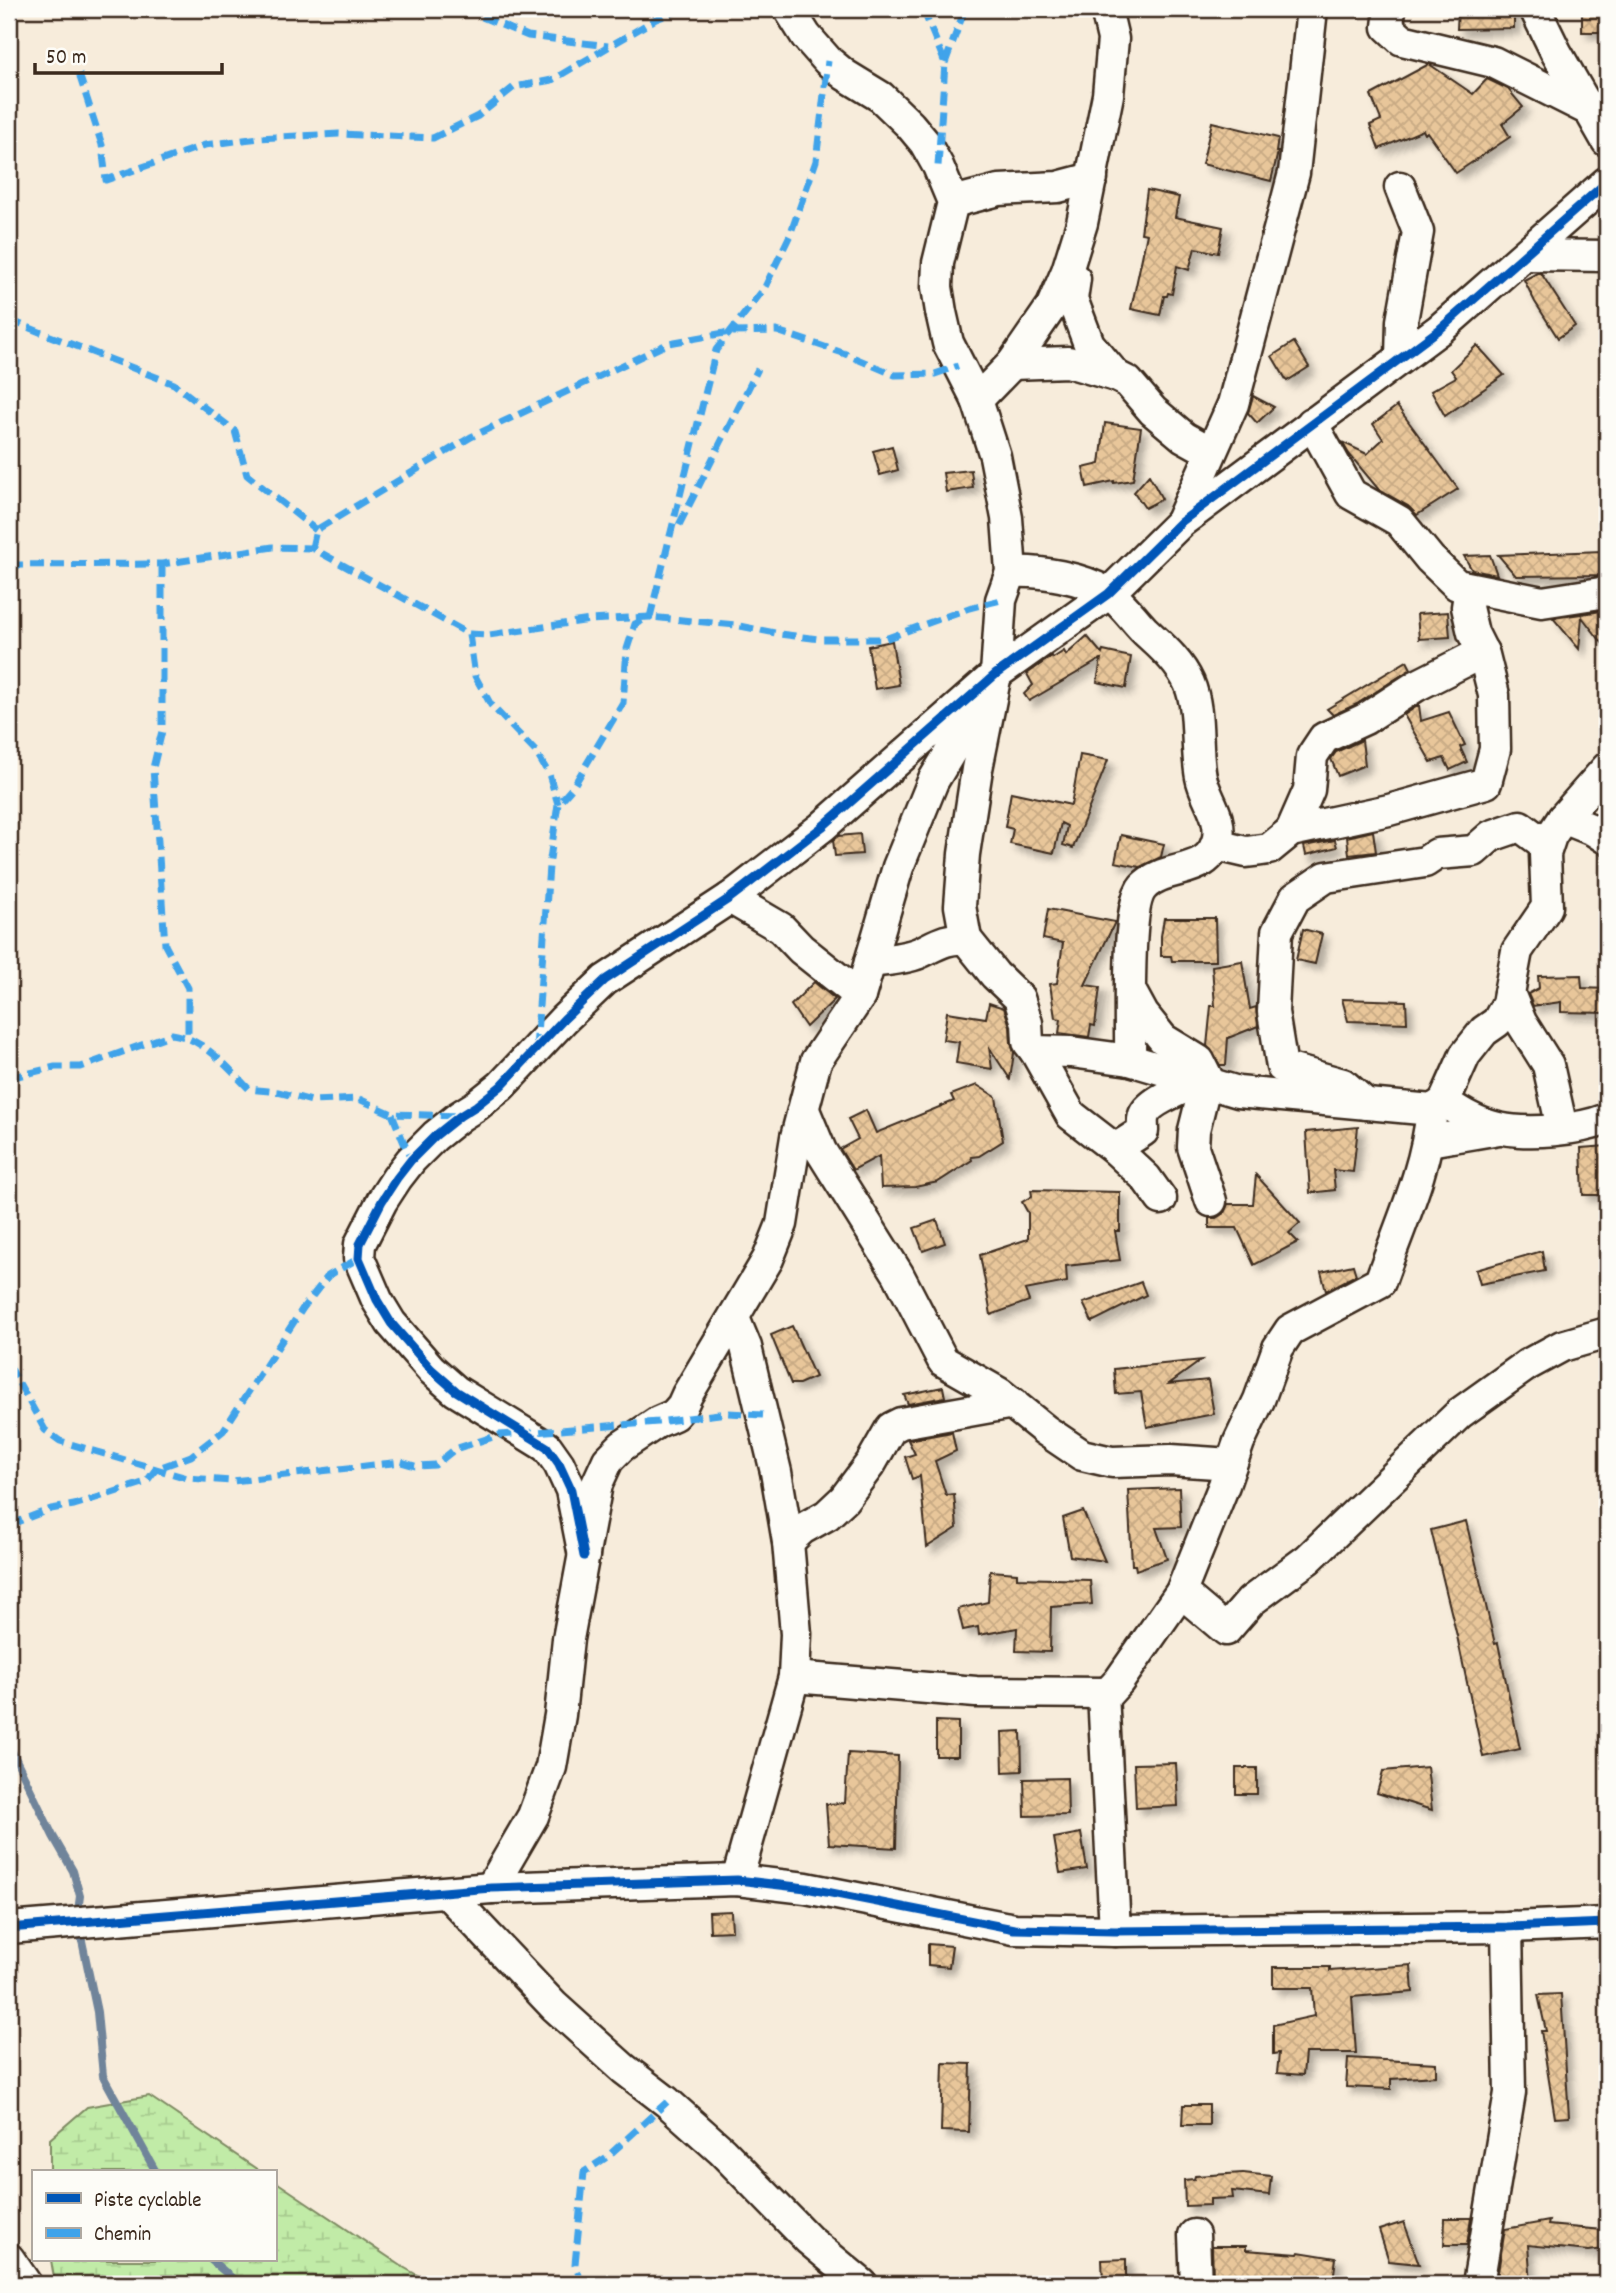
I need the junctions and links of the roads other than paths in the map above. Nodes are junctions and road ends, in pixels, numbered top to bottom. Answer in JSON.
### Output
{"nodes":[{"id":1,"x":789,"y":9,"type":"edge"},
{"id":2,"x":1105,"y":9,"type":"edge"},
{"id":3,"x":1312,"y":9,"type":"edge"},
{"id":4,"x":1390,"y":9,"type":"edge"},
{"id":5,"x":1535,"y":9,"type":"edge"},
{"id":6,"x":1587,"y":109,"type":"junction"},
{"id":7,"x":1607,"y":141,"type":"edge"},
{"id":8,"x":1092,"y":178,"type":"junction"},
{"id":9,"x":1607,"y":182,"type":"edge"},
{"id":10,"x":1400,"y":187,"type":"dead end"},
{"id":11,"x":953,"y":202,"type":"junction"},
{"id":12,"x":1526,"y":254,"type":"junction"},
{"id":13,"x":1607,"y":256,"type":"edge"},
{"id":14,"x":1075,"y":279,"type":"dead end"},
{"id":15,"x":1401,"y":357,"type":"junction"},
{"id":16,"x":1012,"y":365,"type":"junction"},
{"id":17,"x":1116,"y":376,"type":"junction"},
{"id":18,"x":977,"y":400,"type":"junction"},
{"id":19,"x":1312,"y":423,"type":"junction"},
{"id":20,"x":1211,"y":452,"type":"junction"},
{"id":21,"x":1181,"y":522,"type":"junction"},
{"id":22,"x":1011,"y":572,"type":"junction"},
{"id":23,"x":1470,"y":588,"type":"junction"},
{"id":24,"x":1607,"y":592,"type":"edge"},
{"id":25,"x":1108,"y":594,"type":"junction"},
{"id":26,"x":1483,"y":652,"type":"junction"},
{"id":27,"x":996,"y":674,"type":"junction"},
{"id":28,"x":1607,"y":768,"type":"edge"},
{"id":29,"x":1563,"y":818,"type":"junction"},
{"id":30,"x":1291,"y":831,"type":"junction"},
{"id":31,"x":1607,"y":839,"type":"edge"},
{"id":32,"x":1216,"y":845,"type":"junction"},
{"id":33,"x":1547,"y":846,"type":"junction"},
{"id":34,"x":730,"y":898,"type":"junction"},
{"id":35,"x":967,"y":939,"type":"junction"},
{"id":36,"x":870,"y":962,"type":"junction"},
{"id":37,"x":1131,"y":992,"type":"junction"},
{"id":38,"x":1509,"y":993,"type":"junction"},
{"id":39,"x":860,"y":996,"type":"junction"},
{"id":40,"x":1035,"y":1051,"type":"junction"},
{"id":41,"x":1130,"y":1060,"type":"junction"},
{"id":42,"x":1206,"y":1082,"type":"junction"},
{"id":43,"x":1367,"y":1104,"type":"junction"},
{"id":44,"x":1438,"y":1106,"type":"junction"},
{"id":45,"x":804,"y":1110,"type":"junction"},
{"id":46,"x":1607,"y":1119,"type":"edge"},
{"id":47,"x":1562,"y":1128,"type":"junction"},
{"id":48,"x":1499,"y":1129,"type":"junction"},
{"id":49,"x":1429,"y":1141,"type":"junction"},
{"id":50,"x":1115,"y":1149,"type":"junction"},
{"id":51,"x":1161,"y":1199,"type":"dead end"},
{"id":52,"x":1211,"y":1201,"type":"dead end"},
{"id":53,"x":734,"y":1318,"type":"junction"},
{"id":54,"x":1607,"y":1333,"type":"edge"},
{"id":55,"x":1013,"y":1404,"type":"junction"},
{"id":56,"x":1231,"y":1464,"type":"junction"},
{"id":57,"x":788,"y":1542,"type":"junction"},
{"id":58,"x":584,"y":1556,"type":"junction"},
{"id":59,"x":1181,"y":1592,"type":"junction"},
{"id":60,"x":794,"y":1678,"type":"junction"},
{"id":61,"x":1103,"y":1693,"type":"junction"},
{"id":62,"x":737,"y":1880,"type":"junction"},
{"id":63,"x":491,"y":1888,"type":"junction"},
{"id":64,"x":447,"y":1893,"type":"junction"},
{"id":65,"x":1607,"y":1923,"type":"edge"},
{"id":66,"x":1507,"y":1927,"type":"junction"},
{"id":67,"x":9,"y":1928,"type":"edge"},
{"id":68,"x":1115,"y":1930,"type":"junction"},
{"id":69,"x":1194,"y":2235,"type":"dead end"},
{"id":70,"x":9,"y":2259,"type":"edge"},
{"id":71,"x":26,"y":2284,"type":"edge"},
{"id":72,"x":862,"y":2284,"type":"edge"},
{"id":73,"x":1196,"y":2284,"type":"edge"},
{"id":74,"x":1478,"y":2284,"type":"edge"}],
"edges":[{"from":1,"to":11,"type":"street"},
{"from":2,"to":8,"type":"street"},
{"from":3,"to":20,"type":"street"},
{"from":4,"to":6,"type":"street"},
{"from":5,"to":6,"type":"street"},
{"from":6,"to":7,"type":"street"},
{"from":8,"to":11,"type":"street"},
{"from":8,"to":16,"type":"street"},
{"from":9,"to":12,"type":"street"},
{"from":10,"to":15,"type":"street"},
{"from":11,"to":18,"type":"street"},
{"from":12,"to":13,"type":"street"},
{"from":12,"to":15,"type":"street"},
{"from":14,"to":17,"type":"street"},
{"from":15,"to":19,"type":"street"},
{"from":16,"to":17,"type":"street"},
{"from":16,"to":18,"type":"street"},
{"from":17,"to":20,"type":"street"},
{"from":18,"to":22,"type":"street"},
{"from":19,"to":21,"type":"street"},
{"from":19,"to":23,"type":"street"},
{"from":20,"to":21,"type":"street"},
{"from":21,"to":25,"type":"street"},
{"from":22,"to":25,"type":"street"},
{"from":22,"to":27,"type":"street"},
{"from":23,"to":24,"type":"street"},
{"from":23,"to":26,"type":"street"},
{"from":25,"to":27,"type":"street"},
{"from":25,"to":32,"type":"street"},
{"from":26,"to":30,"type":"street"},
{"from":26,"to":30,"type":"street"},
{"from":27,"to":34,"type":"street"},
{"from":27,"to":35,"type":"street"},
{"from":27,"to":36,"type":"street"},
{"from":28,"to":29,"type":"street"},
{"from":29,"to":31,"type":"street"},
{"from":29,"to":33,"type":"street"},
{"from":30,"to":32,"type":"street"},
{"from":32,"to":37,"type":"street"},
{"from":33,"to":38,"type":"street"},
{"from":33,"to":43,"type":"street"},
{"from":34,"to":39,"type":"street"},
{"from":34,"to":58,"type":"street"},
{"from":35,"to":36,"type":"street"},
{"from":35,"to":40,"type":"street"},
{"from":36,"to":39,"type":"street"},
{"from":37,"to":41,"type":"street"},
{"from":37,"to":42,"type":"street"},
{"from":38,"to":44,"type":"street"},
{"from":38,"to":47,"type":"street"},
{"from":39,"to":45,"type":"street"},
{"from":40,"to":41,"type":"street"},
{"from":40,"to":50,"type":"street"},
{"from":41,"to":42,"type":"street"},
{"from":42,"to":43,"type":"street"},
{"from":42,"to":50,"type":"street"},
{"from":42,"to":52,"type":"street"},
{"from":43,"to":44,"type":"street"},
{"from":44,"to":48,"type":"street"},
{"from":44,"to":49,"type":"street"},
{"from":45,"to":53,"type":"street"},
{"from":45,"to":55,"type":"street"},
{"from":46,"to":47,"type":"street"},
{"from":47,"to":48,"type":"street"},
{"from":48,"to":49,"type":"street"},
{"from":49,"to":56,"type":"street"},
{"from":50,"to":51,"type":"street"},
{"from":53,"to":57,"type":"street"},
{"from":53,"to":58,"type":"street"},
{"from":54,"to":59,"type":"street"},
{"from":55,"to":56,"type":"street"},
{"from":55,"to":57,"type":"street"},
{"from":56,"to":59,"type":"street"},
{"from":57,"to":60,"type":"street"},
{"from":58,"to":63,"type":"street"},
{"from":59,"to":61,"type":"street"},
{"from":60,"to":61,"type":"street"},
{"from":60,"to":62,"type":"street"},
{"from":61,"to":68,"type":"street"},
{"from":62,"to":63,"type":"street"},
{"from":62,"to":68,"type":"street"},
{"from":63,"to":64,"type":"street"},
{"from":64,"to":67,"type":"street"},
{"from":64,"to":72,"type":"street"},
{"from":65,"to":66,"type":"street"},
{"from":66,"to":68,"type":"street"},
{"from":66,"to":74,"type":"street"},
{"from":69,"to":73,"type":"street"},
{"from":70,"to":71,"type":"street"}]}
